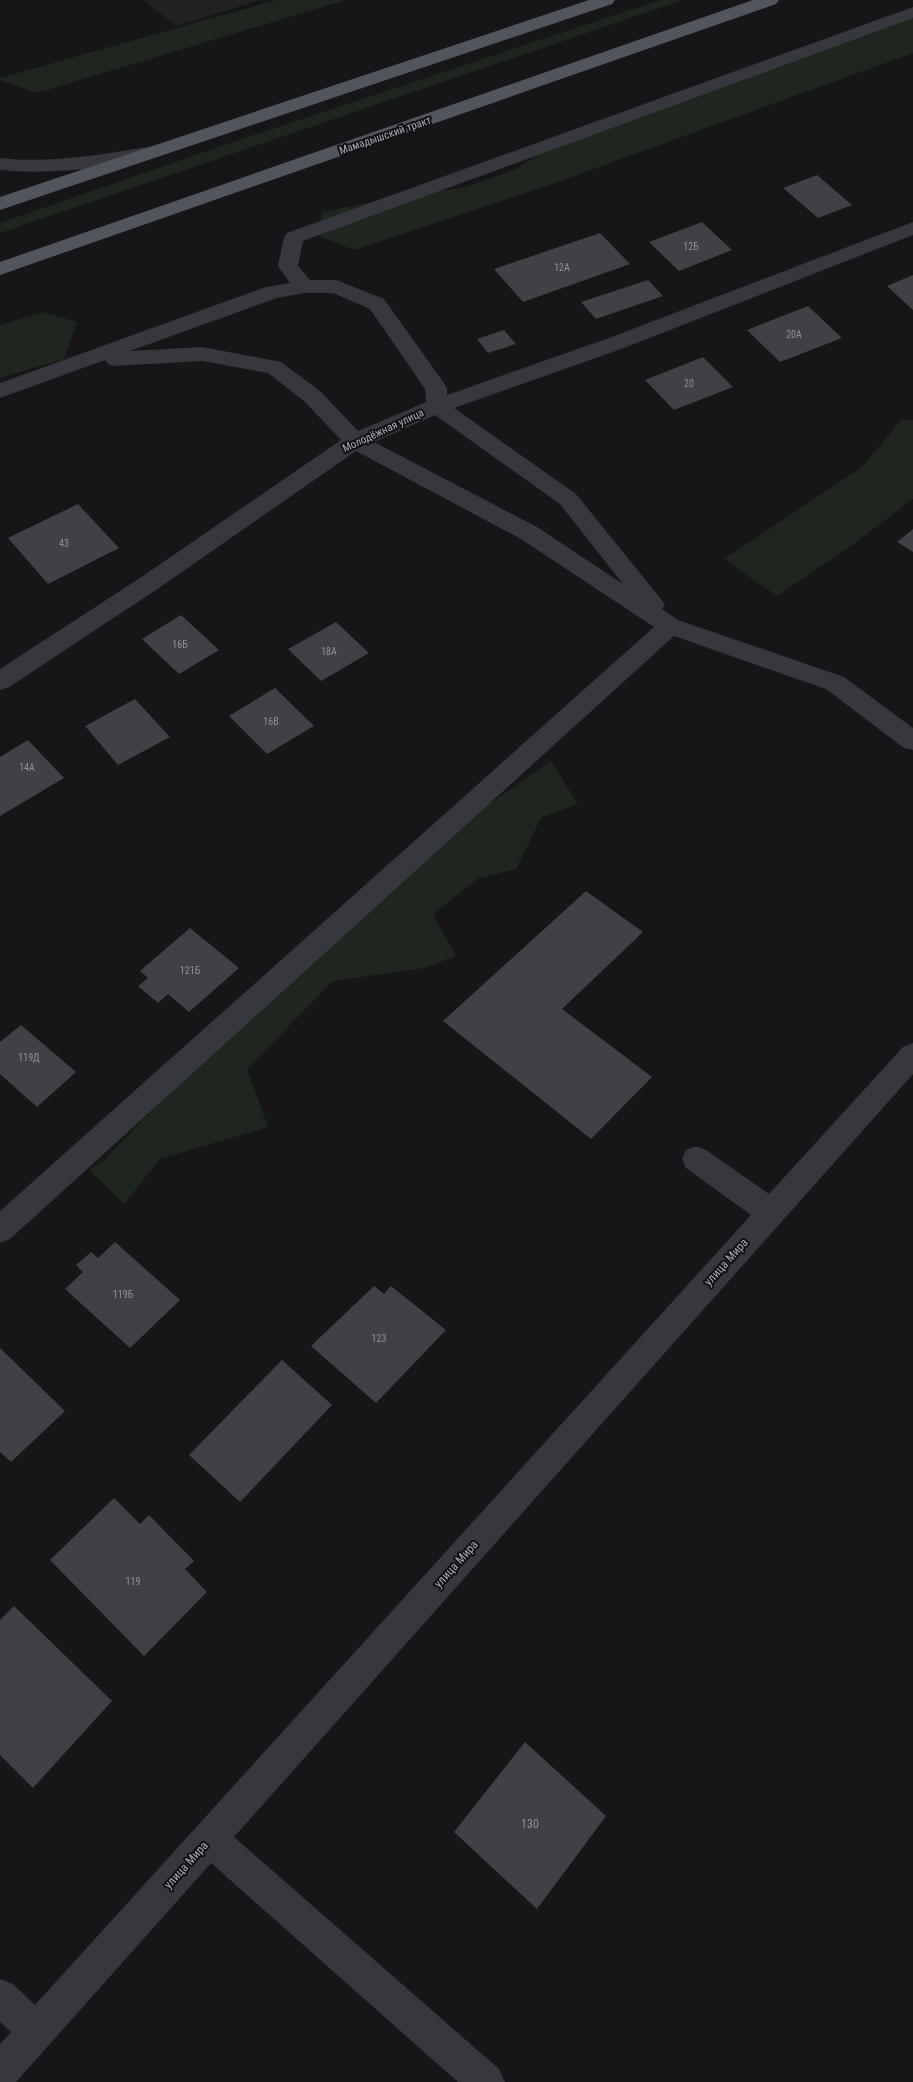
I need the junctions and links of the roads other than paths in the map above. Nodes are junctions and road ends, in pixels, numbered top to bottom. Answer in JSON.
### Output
{"nodes":[{"id":1,"x":606,"y":0,"type":"edge"},
{"id":2,"x":770,"y":0,"type":"edge"},
{"id":3,"x":913,"y":12,"type":"edge"},
{"id":4,"x":154,"y":152,"type":"junction"},
{"id":5,"x":0,"y":164,"type":"edge"},
{"id":6,"x":0,"y":204,"type":"edge"},
{"id":7,"x":913,"y":228,"type":"edge"},
{"id":8,"x":0,"y":269,"type":"edge"},
{"id":9,"x":304,"y":287,"type":"junction"},
{"id":10,"x":86,"y":361,"type":"junction"},
{"id":11,"x":0,"y":391,"type":"edge"},
{"id":12,"x":437,"y":406,"type":"junction"},
{"id":13,"x":355,"y":442,"type":"junction"},
{"id":14,"x":670,"y":626,"type":"junction"},
{"id":15,"x":0,"y":681,"type":"edge"},
{"id":16,"x":913,"y":741,"type":"edge"},
{"id":17,"x":913,"y":1055,"type":"edge"},
{"id":18,"x":696,"y":1159,"type":"dead end"},
{"id":19,"x":771,"y":1212,"type":"junction"},
{"id":20,"x":0,"y":1230,"type":"edge"},
{"id":21,"x":210,"y":1839,"type":"junction"},
{"id":22,"x":0,"y":1997,"type":"edge"},
{"id":23,"x":36,"y":2032,"type":"junction"},
{"id":24,"x":0,"y":2072,"type":"edge"},
{"id":25,"x":486,"y":2082,"type":"edge"}],
"edges":[{"from":1,"to":4,"type":"main road"},
{"from":2,"to":8,"type":"main road","name":"Мамадышский тракт"},
{"from":3,"to":9,"type":"street"},
{"from":4,"to":5,"type":"street"},
{"from":4,"to":6,"type":"main road"},
{"from":7,"to":12,"type":"street"},
{"from":9,"to":10,"type":"street","name":"Молодёжная улица"},
{"from":9,"to":12,"type":"street","name":"Молодёжная улица"},
{"from":10,"to":11,"type":"street","name":"Молодёжная улица"},
{"from":10,"to":13,"type":"street"},
{"from":12,"to":13,"type":"street","name":"Молодёжная улица"},
{"from":12,"to":14,"type":"street"},
{"from":13,"to":14,"type":"street"},
{"from":13,"to":15,"type":"street","name":"Молодёжная улица"},
{"from":14,"to":16,"type":"street"},
{"from":14,"to":20,"type":"street"},
{"from":17,"to":19,"type":"street","name":"улица Мира"},
{"from":18,"to":19,"type":"street"},
{"from":19,"to":21,"type":"street","name":"улица Мира"},
{"from":21,"to":23,"type":"street","name":"улица Мира"},
{"from":21,"to":25,"type":"street"},
{"from":22,"to":23,"type":"street"},
{"from":23,"to":24,"type":"street","name":"улица Мира"}]}
